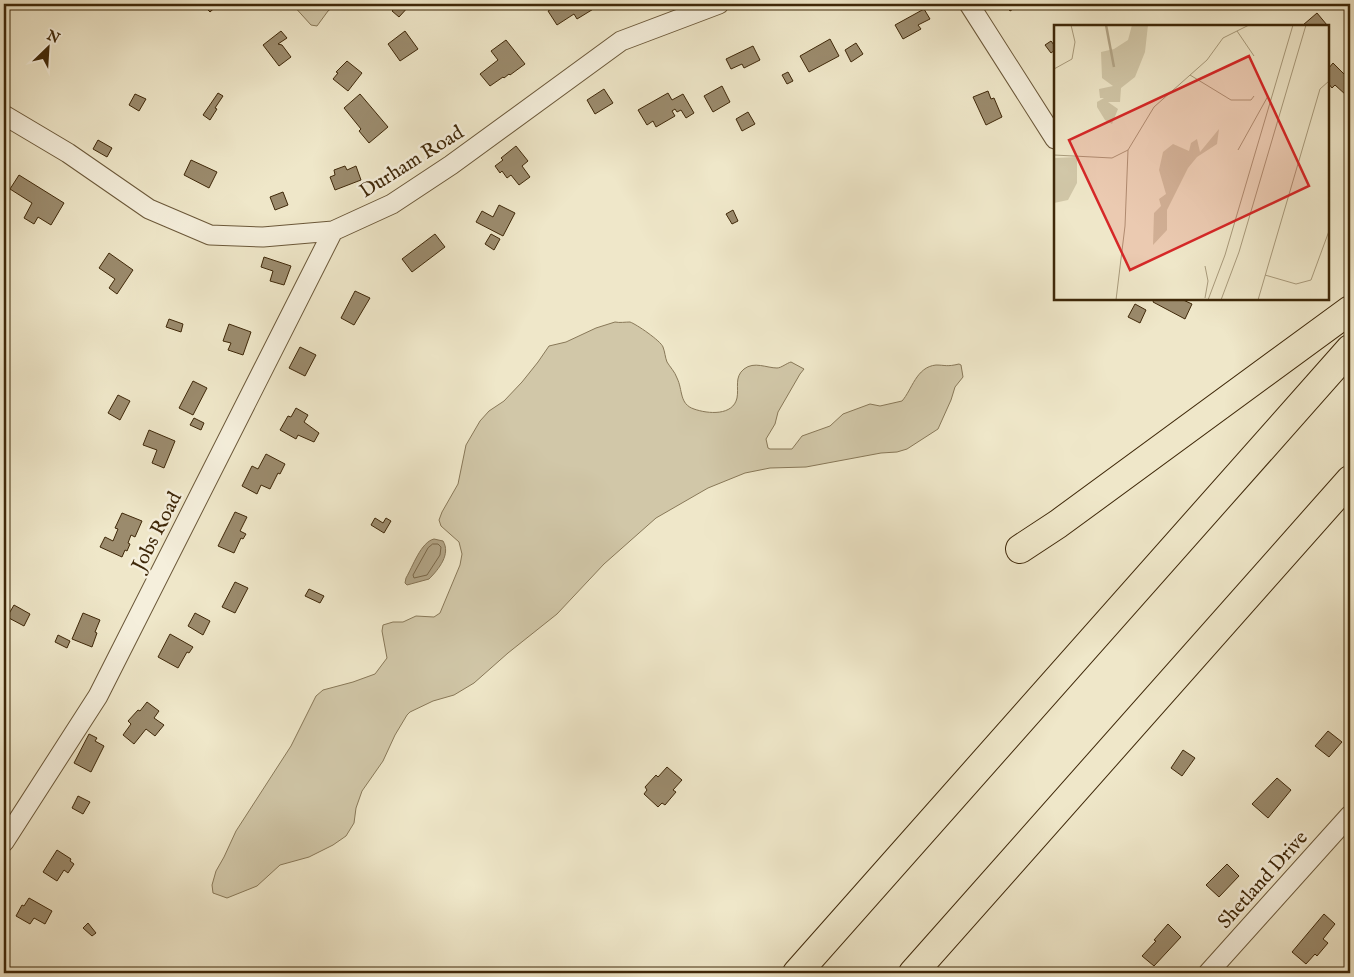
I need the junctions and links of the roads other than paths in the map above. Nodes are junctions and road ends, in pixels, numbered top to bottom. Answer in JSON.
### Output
{"nodes":[{"id":1,"x":718,"y":4,"type":"edge"},
{"id":2,"x":969,"y":4,"type":"edge"},
{"id":3,"x":4,"y":115,"type":"edge"},
{"id":4,"x":1054,"y":137,"type":"edge"},
{"id":5,"x":333,"y":231,"type":"junction"},
{"id":6,"x":1350,"y":310,"type":"edge"},
{"id":7,"x":1350,"y":349,"type":"edge"},
{"id":8,"x":1350,"y":480,"type":"edge"},
{"id":9,"x":1020,"y":550,"type":"dead end"},
{"id":10,"x":1350,"y":816,"type":"edge"},
{"id":11,"x":4,"y":842,"type":"edge"},
{"id":12,"x":798,"y":973,"type":"edge"},
{"id":13,"x":913,"y":973,"type":"edge"},
{"id":14,"x":1208,"y":973,"type":"edge"}],
"edges":[{"from":1,"to":5,"type":"street","name":"Durham Road"},
{"from":2,"to":4,"type":"street"},
{"from":3,"to":5,"type":"street","name":"Durham Road"},
{"from":5,"to":11,"type":"street","name":"Jobs Road"},
{"from":6,"to":9,"type":"highway"},
{"from":7,"to":12,"type":"highway"},
{"from":8,"to":13,"type":"highway"},
{"from":10,"to":14,"type":"street","name":"Shetland Drive"}]}
